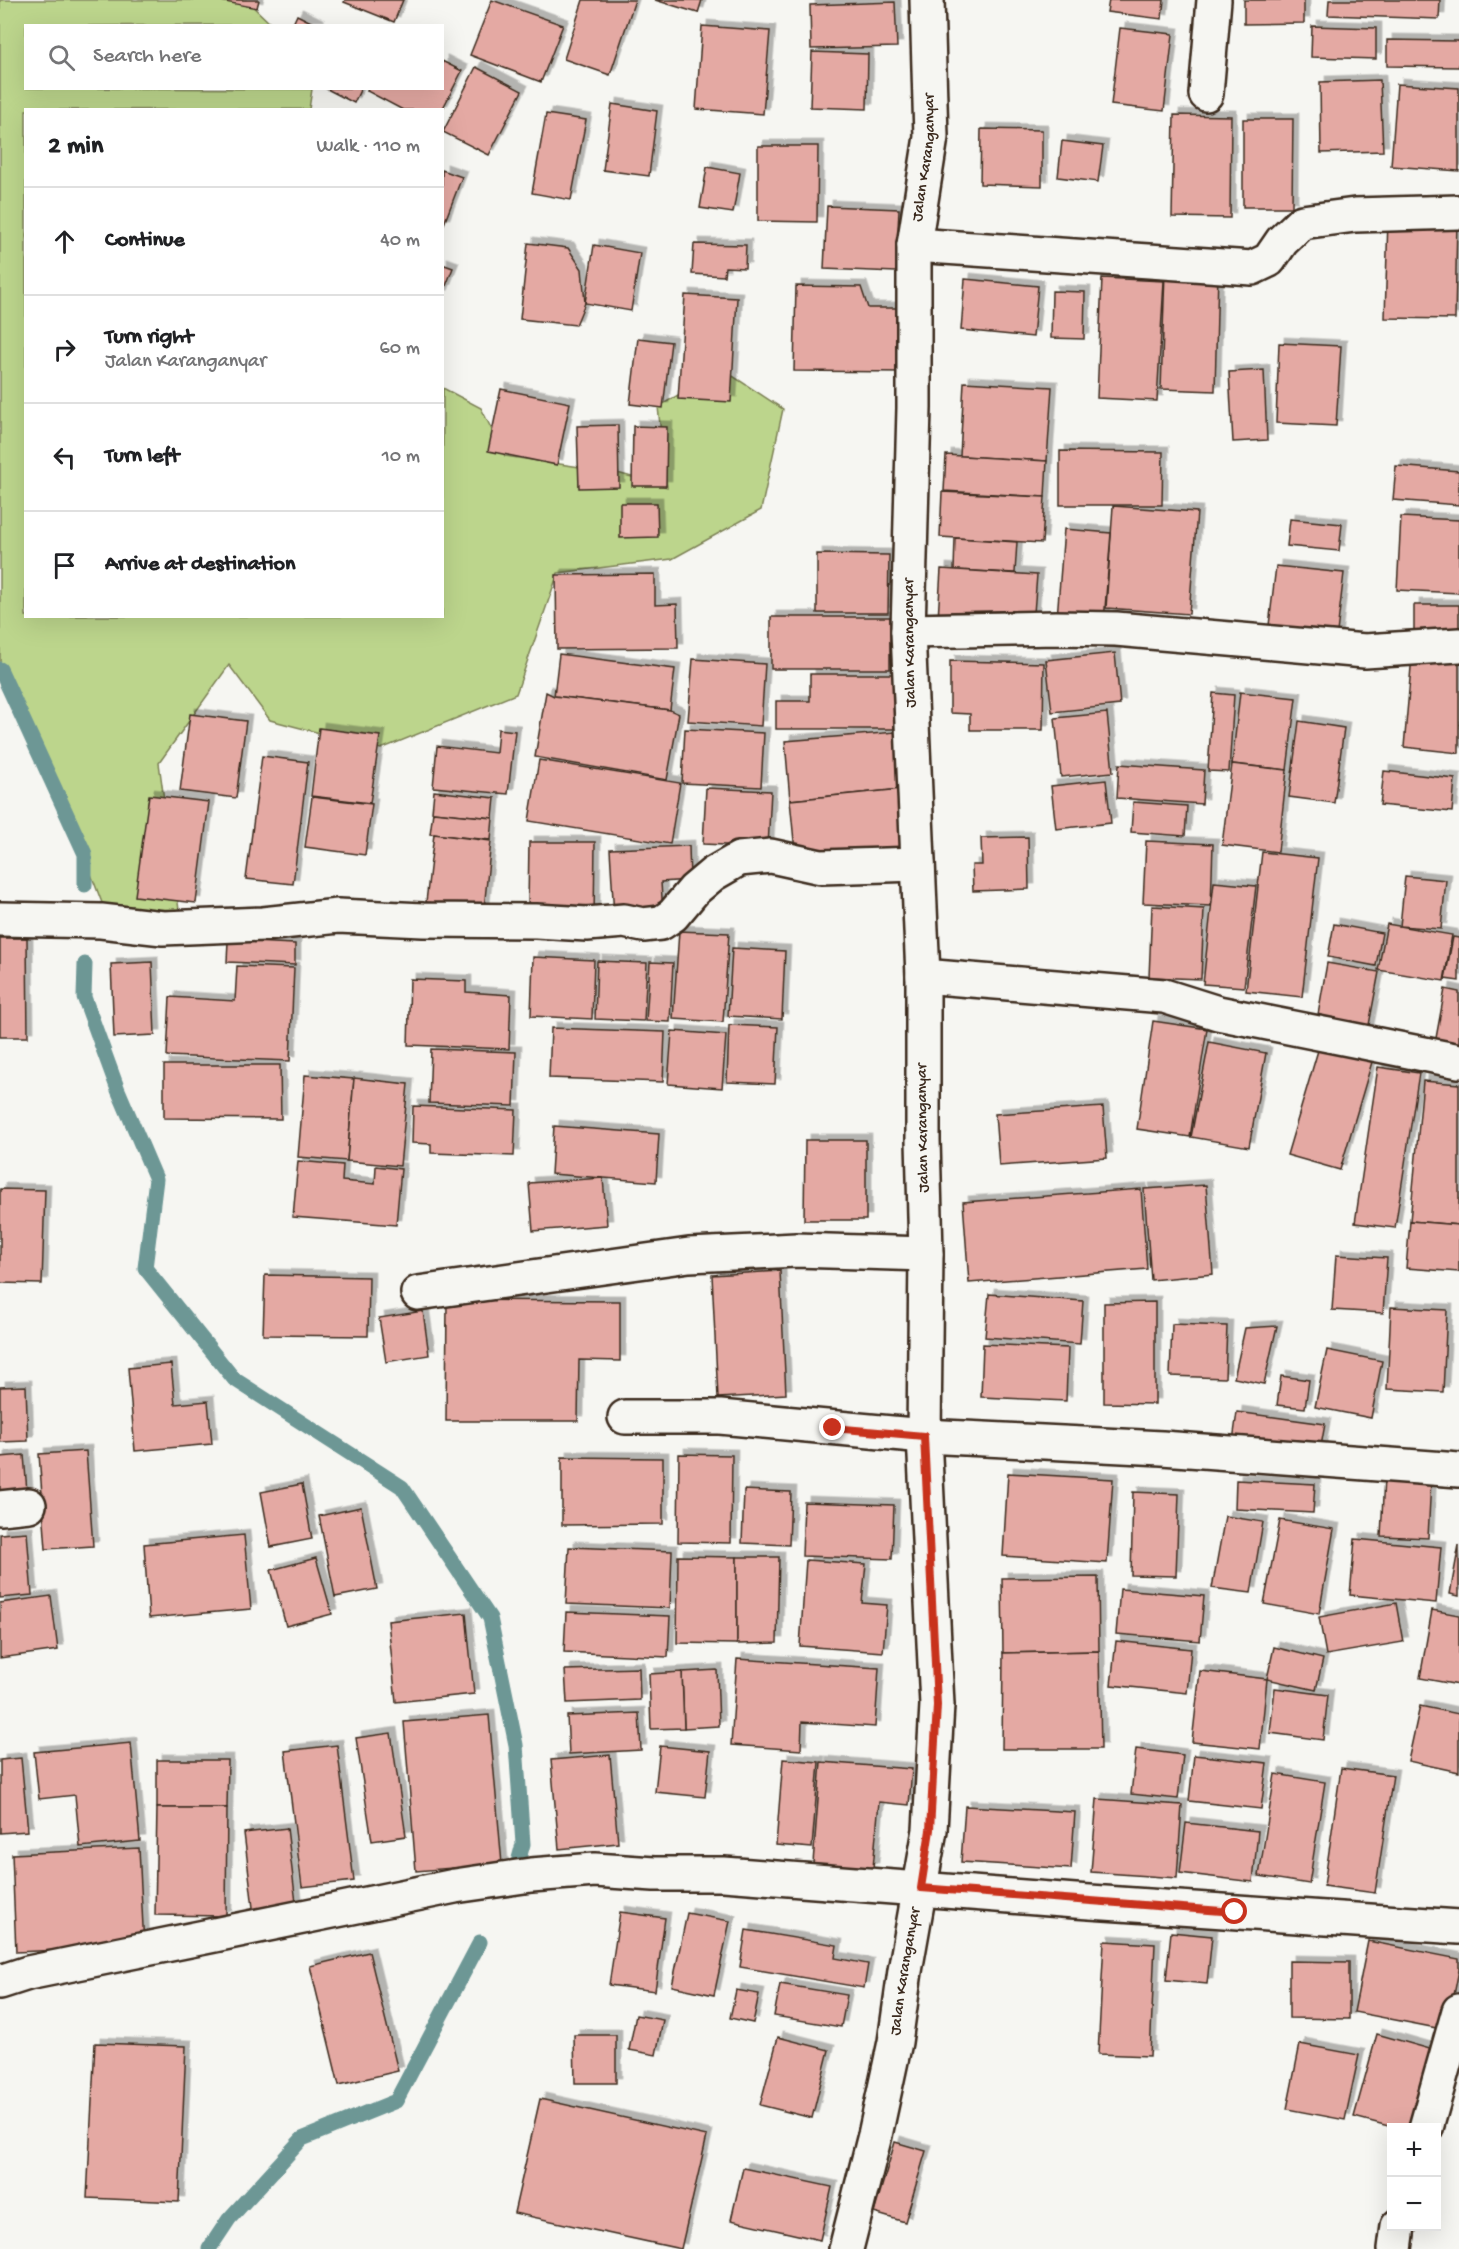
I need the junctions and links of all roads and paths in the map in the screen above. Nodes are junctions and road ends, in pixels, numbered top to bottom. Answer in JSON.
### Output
{"nodes":[{"id":1,"x":927,"y":0,"type":"edge"},
{"id":2,"x":1214,"y":0,"type":"edge"},
{"id":3,"x":1206,"y":94,"type":"dead end"},
{"id":4,"x":1459,"y":212,"type":"edge"},
{"id":5,"x":914,"y":245,"type":"junction"},
{"id":6,"x":908,"y":631,"type":"junction"},
{"id":7,"x":1459,"y":645,"type":"edge"},
{"id":8,"x":918,"y":864,"type":"junction"},
{"id":9,"x":0,"y":919,"type":"edge"},
{"id":10,"x":923,"y":976,"type":"junction"},
{"id":11,"x":1459,"y":1061,"type":"edge"},
{"id":12,"x":926,"y":1254,"type":"junction"},
{"id":13,"x":418,"y":1293,"type":"dead end"},
{"id":14,"x":625,"y":1417,"type":"dead end"},
{"id":15,"x":924,"y":1436,"type":"junction"},
{"id":16,"x":1459,"y":1470,"type":"edge"},
{"id":17,"x":921,"y":1888,"type":"junction"},
{"id":18,"x":1459,"y":1928,"type":"edge"},
{"id":19,"x":0,"y":1982,"type":"edge"},
{"id":20,"x":1459,"y":2011,"type":"edge"},
{"id":21,"x":1427,"y":2123,"type":"edge"},
{"id":22,"x":1397,"y":2231,"type":"edge"},
{"id":23,"x":846,"y":2249,"type":"edge"},
{"id":24,"x":1395,"y":2249,"type":"edge"}],
"edges":[{"from":1,"to":5,"type":"street","name":"Jalan Karanganyar"},
{"from":2,"to":3,"type":"street"},
{"from":4,"to":5,"type":"street"},
{"from":5,"to":6,"type":"street","name":"Jalan Karanganyar"},
{"from":6,"to":7,"type":"street"},
{"from":6,"to":8,"type":"street","name":"Jalan Karanganyar"},
{"from":8,"to":9,"type":"street"},
{"from":8,"to":10,"type":"street","name":"Jalan Karanganyar"},
{"from":10,"to":11,"type":"street"},
{"from":10,"to":12,"type":"street","name":"Jalan Karanganyar"},
{"from":12,"to":13,"type":"street"},
{"from":12,"to":15,"type":"street","name":"Jalan Karanganyar"},
{"from":14,"to":15,"type":"street"},
{"from":15,"to":16,"type":"street"},
{"from":15,"to":17,"type":"street","name":"Jalan Karanganyar"},
{"from":17,"to":18,"type":"street"},
{"from":17,"to":19,"type":"street"},
{"from":17,"to":23,"type":"street","name":"Jalan Karanganyar"},
{"from":20,"to":21,"type":"street"},
{"from":22,"to":24,"type":"street"}]}
